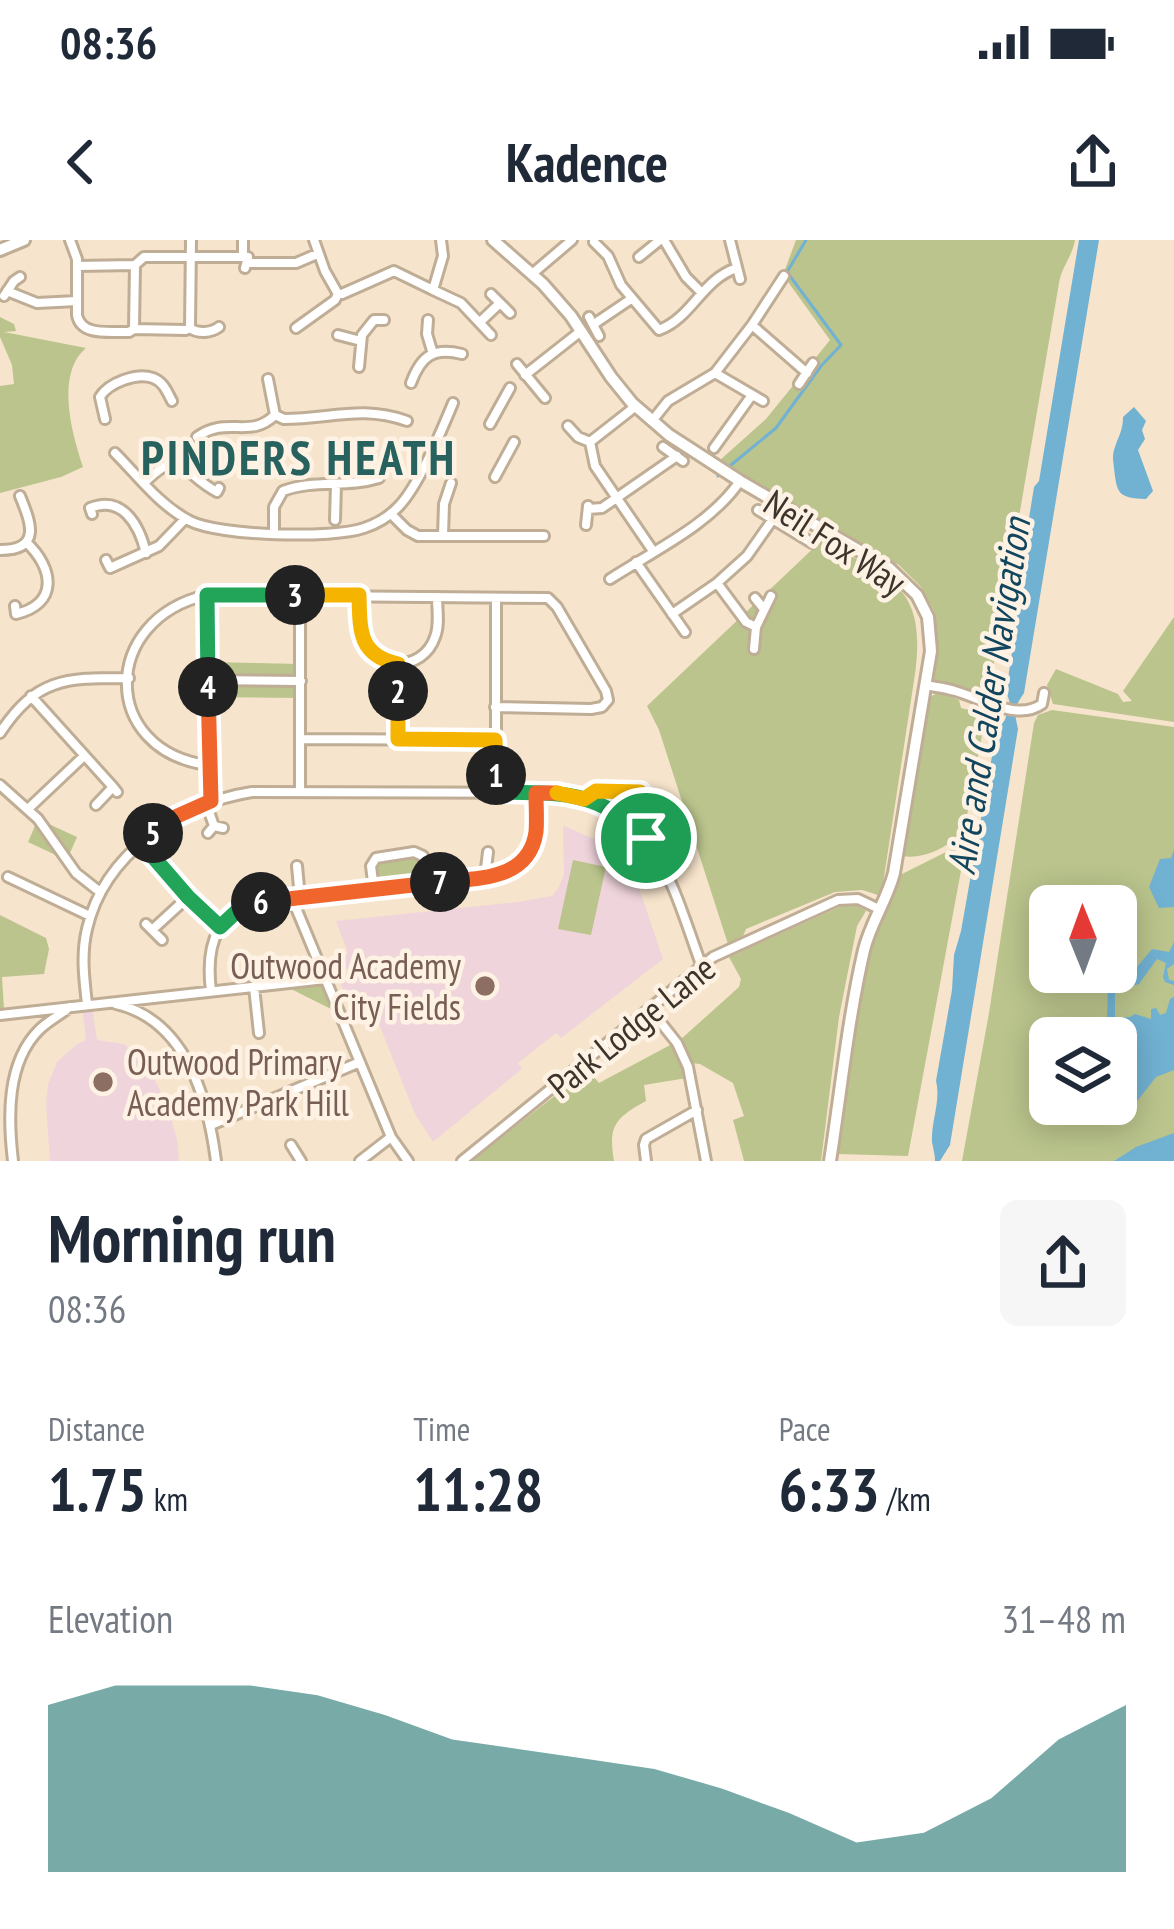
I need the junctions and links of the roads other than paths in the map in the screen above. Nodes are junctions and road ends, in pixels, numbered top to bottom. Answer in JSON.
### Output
{"nodes":[{"id":1,"x":24,"y":240,"type":"edge"},
{"id":2,"x":70,"y":240,"type":"edge"},
{"id":3,"x":144,"y":240,"type":"edge"},
{"id":4,"x":191,"y":240,"type":"edge"},
{"id":5,"x":243,"y":240,"type":"edge"},
{"id":6,"x":314,"y":240,"type":"edge"},
{"id":7,"x":441,"y":240,"type":"edge"},
{"id":8,"x":493,"y":240,"type":"edge"},
{"id":9,"x":572,"y":240,"type":"edge"},
{"id":10,"x":662,"y":240,"type":"edge"},
{"id":11,"x":730,"y":240,"type":"edge"},
{"id":12,"x":595,"y":241,"type":"edge"},
{"id":13,"x":0,"y":250,"type":"edge"},
{"id":14,"x":317,"y":254,"type":"junction"},
{"id":15,"x":583,"y":254,"type":"dead end"},
{"id":16,"x":639,"y":256,"type":"dead end"},
{"id":17,"x":144,"y":257,"type":"junction"},
{"id":18,"x":191,"y":257,"type":"junction"},
{"id":19,"x":245,"y":263,"type":"junction"},
{"id":20,"x":135,"y":265,"type":"junction"},
{"id":21,"x":77,"y":266,"type":"junction"},
{"id":22,"x":737,"y":268,"type":"junction"},
{"id":23,"x":534,"y":276,"type":"junction"},
{"id":24,"x":784,"y":276,"type":"dead end"},
{"id":25,"x":20,"y":278,"type":"dead end"},
{"id":26,"x":740,"y":279,"type":"dead end"},
{"id":27,"x":433,"y":290,"type":"junction"},
{"id":28,"x":702,"y":293,"type":"junction"},
{"id":29,"x":338,"y":294,"type":"junction"},
{"id":30,"x":491,"y":294,"type":"dead end"},
{"id":31,"x":631,"y":299,"type":"junction"},
{"id":32,"x":77,"y":301,"type":"junction"},
{"id":33,"x":500,"y":302,"type":"junction"},
{"id":34,"x":510,"y":313,"type":"dead end"},
{"id":35,"x":377,"y":318,"type":"dead end"},
{"id":36,"x":428,"y":320,"type":"dead end"},
{"id":37,"x":480,"y":322,"type":"junction"},
{"id":38,"x":752,"y":326,"type":"junction"},
{"id":39,"x":219,"y":327,"type":"dead end"},
{"id":40,"x":190,"y":328,"type":"junction"},
{"id":41,"x":296,"y":328,"type":"dead end"},
{"id":42,"x":134,"y":329,"type":"junction"},
{"id":43,"x":581,"y":331,"type":"junction"},
{"id":44,"x":344,"y":334,"type":"dead end"},
{"id":45,"x":491,"y":335,"type":"dead end"},
{"id":46,"x":599,"y":336,"type":"dead end"},
{"id":47,"x":361,"y":340,"type":"junction"},
{"id":48,"x":433,"y":354,"type":"junction"},
{"id":49,"x":462,"y":354,"type":"dead end"},
{"id":50,"x":813,"y":363,"type":"dead end"},
{"id":51,"x":517,"y":364,"type":"dead end"},
{"id":52,"x":359,"y":367,"type":"dead end"},
{"id":53,"x":715,"y":373,"type":"junction"},
{"id":54,"x":807,"y":373,"type":"junction"},
{"id":55,"x":525,"y":375,"type":"junction"},
{"id":56,"x":268,"y":379,"type":"dead end"},
{"id":57,"x":411,"y":382,"type":"dead end"},
{"id":58,"x":799,"y":384,"type":"dead end"},
{"id":59,"x":510,"y":388,"type":"dead end"},
{"id":60,"x":752,"y":395,"type":"junction"},
{"id":61,"x":545,"y":398,"type":"dead end"},
{"id":62,"x":172,"y":400,"type":"dead end"},
{"id":63,"x":764,"y":401,"type":"dead end"},
{"id":64,"x":453,"y":404,"type":"dead end"},
{"id":65,"x":636,"y":406,"type":"junction"},
{"id":66,"x":274,"y":415,"type":"junction"},
{"id":67,"x":105,"y":419,"type":"dead end"},
{"id":68,"x":652,"y":421,"type":"junction"},
{"id":69,"x":403,"y":422,"type":"dead end"},
{"id":70,"x":490,"y":424,"type":"dead end"},
{"id":71,"x":568,"y":426,"type":"dead end"},
{"id":72,"x":196,"y":437,"type":"dead end"},
{"id":73,"x":514,"y":442,"type":"dead end"},
{"id":74,"x":590,"y":442,"type":"junction"},
{"id":75,"x":663,"y":447,"type":"dead end"},
{"id":76,"x":714,"y":448,"type":"dead end"},
{"id":77,"x":115,"y":453,"type":"dead end"},
{"id":78,"x":495,"y":477,"type":"dead end"},
{"id":79,"x":379,"y":478,"type":"dead end"},
{"id":80,"x":740,"y":481,"type":"junction"},
{"id":81,"x":144,"y":483,"type":"junction"},
{"id":82,"x":451,"y":483,"type":"dead end"},
{"id":83,"x":336,"y":484,"type":"junction"},
{"id":84,"x":219,"y":488,"type":"dead end"},
{"id":85,"x":20,"y":496,"type":"dead end"},
{"id":86,"x":617,"y":498,"type":"junction"},
{"id":87,"x":758,"y":510,"type":"dead end"},
{"id":88,"x":92,"y":514,"type":"dead end"},
{"id":89,"x":392,"y":514,"type":"junction"},
{"id":90,"x":185,"y":518,"type":"junction"},
{"id":91,"x":335,"y":520,"type":"dead end"},
{"id":92,"x":773,"y":520,"type":"junction"},
{"id":93,"x":586,"y":525,"type":"dead end"},
{"id":94,"x":274,"y":532,"type":"junction"},
{"id":95,"x":443,"y":536,"type":"junction"},
{"id":96,"x":544,"y":536,"type":"dead end"},
{"id":97,"x":26,"y":542,"type":"junction"},
{"id":98,"x":812,"y":543,"type":"dead end"},
{"id":99,"x":0,"y":550,"type":"edge"},
{"id":100,"x":653,"y":551,"type":"junction"},
{"id":101,"x":146,"y":553,"type":"junction"},
{"id":102,"x":106,"y":560,"type":"dead end"},
{"id":103,"x":636,"y":562,"type":"junction"},
{"id":104,"x":610,"y":579,"type":"dead end"},
{"id":105,"x":717,"y":583,"type":"junction"},
{"id":106,"x":207,"y":595,"type":"junction"},
{"id":107,"x":300,"y":595,"type":"junction"},
{"id":108,"x":359,"y":595,"type":"junction"},
{"id":109,"x":771,"y":596,"type":"dead end"},
{"id":110,"x":437,"y":597,"type":"junction"},
{"id":111,"x":496,"y":598,"type":"junction"},
{"id":112,"x":755,"y":598,"type":"dead end"},
{"id":113,"x":15,"y":606,"type":"dead end"},
{"id":114,"x":763,"y":608,"type":"junction"},
{"id":115,"x":672,"y":614,"type":"junction"},
{"id":116,"x":756,"y":628,"type":"junction"},
{"id":117,"x":685,"y":632,"type":"dead end"},
{"id":118,"x":754,"y":649,"type":"dead end"},
{"id":119,"x":398,"y":664,"type":"junction"},
{"id":120,"x":128,"y":679,"type":"junction"},
{"id":121,"x":208,"y":680,"type":"junction"},
{"id":122,"x":301,"y":681,"type":"junction"},
{"id":123,"x":925,"y":685,"type":"junction"},
{"id":124,"x":1044,"y":693,"type":"dead end"},
{"id":125,"x":31,"y":696,"type":"junction"},
{"id":126,"x":495,"y":707,"type":"junction"},
{"id":127,"x":0,"y":733,"type":"edge"},
{"id":128,"x":301,"y":739,"type":"junction"},
{"id":129,"x":398,"y":739,"type":"junction"},
{"id":130,"x":495,"y":740,"type":"junction"},
{"id":131,"x":84,"y":756,"type":"junction"},
{"id":132,"x":208,"y":765,"type":"junction"},
{"id":133,"x":0,"y":785,"type":"edge"},
{"id":134,"x":300,"y":791,"type":"junction"},
{"id":135,"x":496,"y":792,"type":"junction"},
{"id":136,"x":536,"y":793,"type":"junction"},
{"id":137,"x":584,"y":799,"type":"junction"},
{"id":138,"x":208,"y":802,"type":"junction"},
{"id":139,"x":96,"y":805,"type":"dead end"},
{"id":140,"x":28,"y":808,"type":"junction"},
{"id":141,"x":215,"y":829,"type":"dead end"},
{"id":142,"x":646,"y":838,"type":"junction"},
{"id":143,"x":142,"y":844,"type":"junction"},
{"id":144,"x":488,"y":852,"type":"dead end"},
{"id":145,"x":297,"y":866,"type":"dead end"},
{"id":146,"x":8,"y":877,"type":"dead end"},
{"id":147,"x":485,"y":878,"type":"junction"},
{"id":148,"x":428,"y":883,"type":"junction"},
{"id":149,"x":374,"y":889,"type":"junction"},
{"id":150,"x":100,"y":892,"type":"junction"},
{"id":151,"x":188,"y":897,"type":"junction"},
{"id":152,"x":297,"y":898,"type":"junction"},
{"id":153,"x":879,"y":909,"type":"junction"},
{"id":154,"x":91,"y":916,"type":"junction"},
{"id":155,"x":220,"y":927,"type":"junction"},
{"id":156,"x":162,"y":940,"type":"dead end"},
{"id":157,"x":702,"y":967,"type":"junction"},
{"id":158,"x":325,"y":979,"type":"junction"},
{"id":159,"x":254,"y":987,"type":"junction"},
{"id":160,"x":211,"y":991,"type":"junction"},
{"id":161,"x":154,"y":998,"type":"junction"},
{"id":162,"x":109,"y":1002,"type":"junction"},
{"id":163,"x":87,"y":1004,"type":"junction"},
{"id":164,"x":72,"y":1006,"type":"junction"},
{"id":165,"x":650,"y":1009,"type":"junction"},
{"id":166,"x":33,"y":1011,"type":"junction"},
{"id":167,"x":0,"y":1015,"type":"edge"},
{"id":168,"x":149,"y":1017,"type":"junction"},
{"id":169,"x":42,"y":1027,"type":"junction"},
{"id":170,"x":259,"y":1033,"type":"dead end"},
{"id":171,"x":360,"y":1062,"type":"junction"},
{"id":172,"x":697,"y":1110,"type":"junction"},
{"id":173,"x":211,"y":1125,"type":"junction"},
{"id":174,"x":391,"y":1137,"type":"junction"},
{"id":175,"x":291,"y":1145,"type":"dead end"},
{"id":176,"x":13,"y":1161,"type":"edge"},
{"id":177,"x":216,"y":1161,"type":"edge"},
{"id":178,"x":302,"y":1161,"type":"edge"},
{"id":179,"x":360,"y":1161,"type":"edge"},
{"id":180,"x":408,"y":1161,"type":"edge"},
{"id":181,"x":463,"y":1161,"type":"edge"},
{"id":182,"x":646,"y":1161,"type":"edge"},
{"id":183,"x":706,"y":1161,"type":"edge"},
{"id":184,"x":830,"y":1161,"type":"edge"}],
"edges":[{"from":1,"to":13,"type":"main road"},
{"from":2,"to":21,"type":"street"},
{"from":3,"to":17,"type":"street"},
{"from":4,"to":18,"type":"street"},
{"from":5,"to":19,"type":"street"},
{"from":6,"to":14,"type":"street"},
{"from":7,"to":27,"type":"street"},
{"from":8,"to":23,"type":"main road","name":"Neil Fox Way"},
{"from":9,"to":23,"type":"street"},
{"from":10,"to":16,"type":"street"},
{"from":10,"to":28,"type":"street"},
{"from":11,"to":22,"type":"street"},
{"from":12,"to":15,"type":"street"},
{"from":12,"to":31,"type":"street"},
{"from":14,"to":19,"type":"street"},
{"from":14,"to":29,"type":"street"},
{"from":17,"to":18,"type":"street"},
{"from":17,"to":20,"type":"street"},
{"from":18,"to":19,"type":"street"},
{"from":18,"to":40,"type":"street"},
{"from":20,"to":21,"type":"street"},
{"from":20,"to":42,"type":"street"},
{"from":21,"to":32,"type":"street"},
{"from":22,"to":26,"type":"street"},
{"from":22,"to":28,"type":"street"},
{"from":23,"to":43,"type":"main road","name":"Neil Fox Way"},
{"from":24,"to":38,"type":"street"},
{"from":25,"to":32,"type":"street"},
{"from":27,"to":29,"type":"street"},
{"from":27,"to":37,"type":"street"},
{"from":28,"to":31,"type":"street"},
{"from":29,"to":41,"type":"street"},
{"from":30,"to":33,"type":"street"},
{"from":31,"to":46,"type":"street"},
{"from":32,"to":42,"type":"street"},
{"from":33,"to":34,"type":"street"},
{"from":33,"to":37,"type":"street"},
{"from":35,"to":47,"type":"street"},
{"from":36,"to":48,"type":"street"},
{"from":37,"to":45,"type":"street"},
{"from":38,"to":53,"type":"street"},
{"from":38,"to":54,"type":"street"},
{"from":39,"to":40,"type":"street"},
{"from":40,"to":42,"type":"street"},
{"from":43,"to":55,"type":"street"},
{"from":43,"to":65,"type":"main road","name":"Neil Fox Way"},
{"from":44,"to":47,"type":"street"},
{"from":47,"to":52,"type":"street"},
{"from":48,"to":49,"type":"street"},
{"from":48,"to":57,"type":"street"},
{"from":50,"to":54,"type":"street"},
{"from":51,"to":55,"type":"street"},
{"from":53,"to":60,"type":"street"},
{"from":53,"to":68,"type":"street"},
{"from":54,"to":58,"type":"street"},
{"from":55,"to":61,"type":"street"},
{"from":56,"to":66,"type":"street"},
{"from":59,"to":70,"type":"street"},
{"from":60,"to":63,"type":"street"},
{"from":60,"to":76,"type":"street"},
{"from":62,"to":67,"type":"street"},
{"from":64,"to":89,"type":"street"},
{"from":65,"to":68,"type":"main road","name":"Neil Fox Way"},
{"from":65,"to":74,"type":"street"},
{"from":66,"to":69,"type":"street"},
{"from":66,"to":72,"type":"street"},
{"from":68,"to":80,"type":"main road","name":"Neil Fox Way"},
{"from":71,"to":74,"type":"street"},
{"from":73,"to":78,"type":"street"},
{"from":74,"to":86,"type":"street"},
{"from":75,"to":86,"type":"street"},
{"from":77,"to":81,"type":"street"},
{"from":79,"to":83,"type":"street"},
{"from":80,"to":100,"type":"street"},
{"from":80,"to":123,"type":"main road","name":"Neil Fox Way"},
{"from":81,"to":84,"type":"street"},
{"from":81,"to":90,"type":"street"},
{"from":82,"to":95,"type":"street"},
{"from":83,"to":91,"type":"street"},
{"from":83,"to":94,"type":"street"},
{"from":85,"to":97,"type":"street"},
{"from":86,"to":93,"type":"street"},
{"from":86,"to":100,"type":"street"},
{"from":87,"to":92,"type":"street"},
{"from":88,"to":101,"type":"street"},
{"from":89,"to":94,"type":"street"},
{"from":89,"to":95,"type":"street"},
{"from":90,"to":94,"type":"street"},
{"from":90,"to":101,"type":"street"},
{"from":92,"to":98,"type":"street"},
{"from":92,"to":105,"type":"street"},
{"from":95,"to":96,"type":"street"},
{"from":97,"to":99,"type":"street"},
{"from":97,"to":113,"type":"street"},
{"from":100,"to":103,"type":"street"},
{"from":101,"to":102,"type":"street"},
{"from":103,"to":104,"type":"street"},
{"from":103,"to":115,"type":"street"},
{"from":105,"to":115,"type":"street"},
{"from":105,"to":116,"type":"street"},
{"from":106,"to":107,"type":"street"},
{"from":106,"to":120,"type":"street"},
{"from":106,"to":121,"type":"street"},
{"from":107,"to":108,"type":"street"},
{"from":107,"to":122,"type":"street"},
{"from":108,"to":110,"type":"street"},
{"from":108,"to":119,"type":"street"},
{"from":109,"to":114,"type":"street"},
{"from":110,"to":111,"type":"street"},
{"from":110,"to":119,"type":"street"},
{"from":111,"to":126,"type":"street"},
{"from":111,"to":126,"type":"street"},
{"from":112,"to":114,"type":"street"},
{"from":114,"to":116,"type":"street"},
{"from":115,"to":117,"type":"street"},
{"from":116,"to":118,"type":"street"},
{"from":119,"to":129,"type":"street"},
{"from":120,"to":125,"type":"street"},
{"from":120,"to":132,"type":"street"},
{"from":121,"to":122,"type":"street"},
{"from":121,"to":132,"type":"street"},
{"from":122,"to":128,"type":"street"},
{"from":123,"to":124,"type":"street"},
{"from":123,"to":153,"type":"main road","name":"Neil Fox Way"},
{"from":125,"to":127,"type":"street"},
{"from":125,"to":131,"type":"street"},
{"from":126,"to":130,"type":"street"},
{"from":128,"to":129,"type":"street"},
{"from":128,"to":134,"type":"street"},
{"from":129,"to":130,"type":"street"},
{"from":130,"to":135,"type":"street"},
{"from":131,"to":139,"type":"street"},
{"from":131,"to":140,"type":"street"},
{"from":132,"to":138,"type":"street"},
{"from":133,"to":140,"type":"street"},
{"from":134,"to":135,"type":"street"},
{"from":134,"to":138,"type":"street"},
{"from":135,"to":136,"type":"street"},
{"from":136,"to":137,"type":"street"},
{"from":136,"to":147,"type":"street"},
{"from":137,"to":142,"type":"street"},
{"from":137,"to":142,"type":"street"},
{"from":138,"to":141,"type":"street"},
{"from":138,"to":143,"type":"street"},
{"from":140,"to":150,"type":"street"},
{"from":142,"to":157,"type":"street"},
{"from":143,"to":150,"type":"street"},
{"from":143,"to":151,"type":"street"},
{"from":144,"to":147,"type":"street"},
{"from":145,"to":152,"type":"street"},
{"from":146,"to":154,"type":"street"},
{"from":147,"to":148,"type":"street"},
{"from":148,"to":149,"type":"street"},
{"from":148,"to":149,"type":"street"},
{"from":149,"to":152,"type":"street"},
{"from":150,"to":154,"type":"street"},
{"from":151,"to":155,"type":"street"},
{"from":151,"to":156,"type":"street"},
{"from":152,"to":155,"type":"street"},
{"from":152,"to":158,"type":"street"},
{"from":153,"to":157,"type":"street","name":"Park Lodge Lane"},
{"from":153,"to":184,"type":"main road","name":"Neil Fox Way"},
{"from":154,"to":163,"type":"street"},
{"from":155,"to":160,"type":"street"},
{"from":157,"to":165,"type":"street","name":"Park Lodge Lane"},
{"from":158,"to":159,"type":"street"},
{"from":158,"to":171,"type":"street"},
{"from":159,"to":160,"type":"street"},
{"from":159,"to":170,"type":"street"},
{"from":160,"to":161,"type":"street"},
{"from":161,"to":162,"type":"street"},
{"from":161,"to":168,"type":"street"},
{"from":162,"to":163,"type":"street"},
{"from":162,"to":168,"type":"street"},
{"from":163,"to":164,"type":"street"},
{"from":164,"to":166,"type":"street"},
{"from":164,"to":169,"type":"street"},
{"from":165,"to":172,"type":"street"},
{"from":165,"to":181,"type":"street","name":"Park Lodge Lane"},
{"from":166,"to":167,"type":"street"},
{"from":166,"to":169,"type":"street"},
{"from":168,"to":173,"type":"street"},
{"from":169,"to":176,"type":"street"},
{"from":171,"to":173,"type":"street"},
{"from":171,"to":174,"type":"street"},
{"from":172,"to":182,"type":"street"},
{"from":172,"to":183,"type":"street"},
{"from":173,"to":177,"type":"street"},
{"from":174,"to":179,"type":"street"},
{"from":174,"to":180,"type":"street"},
{"from":175,"to":178,"type":"street"}]}
